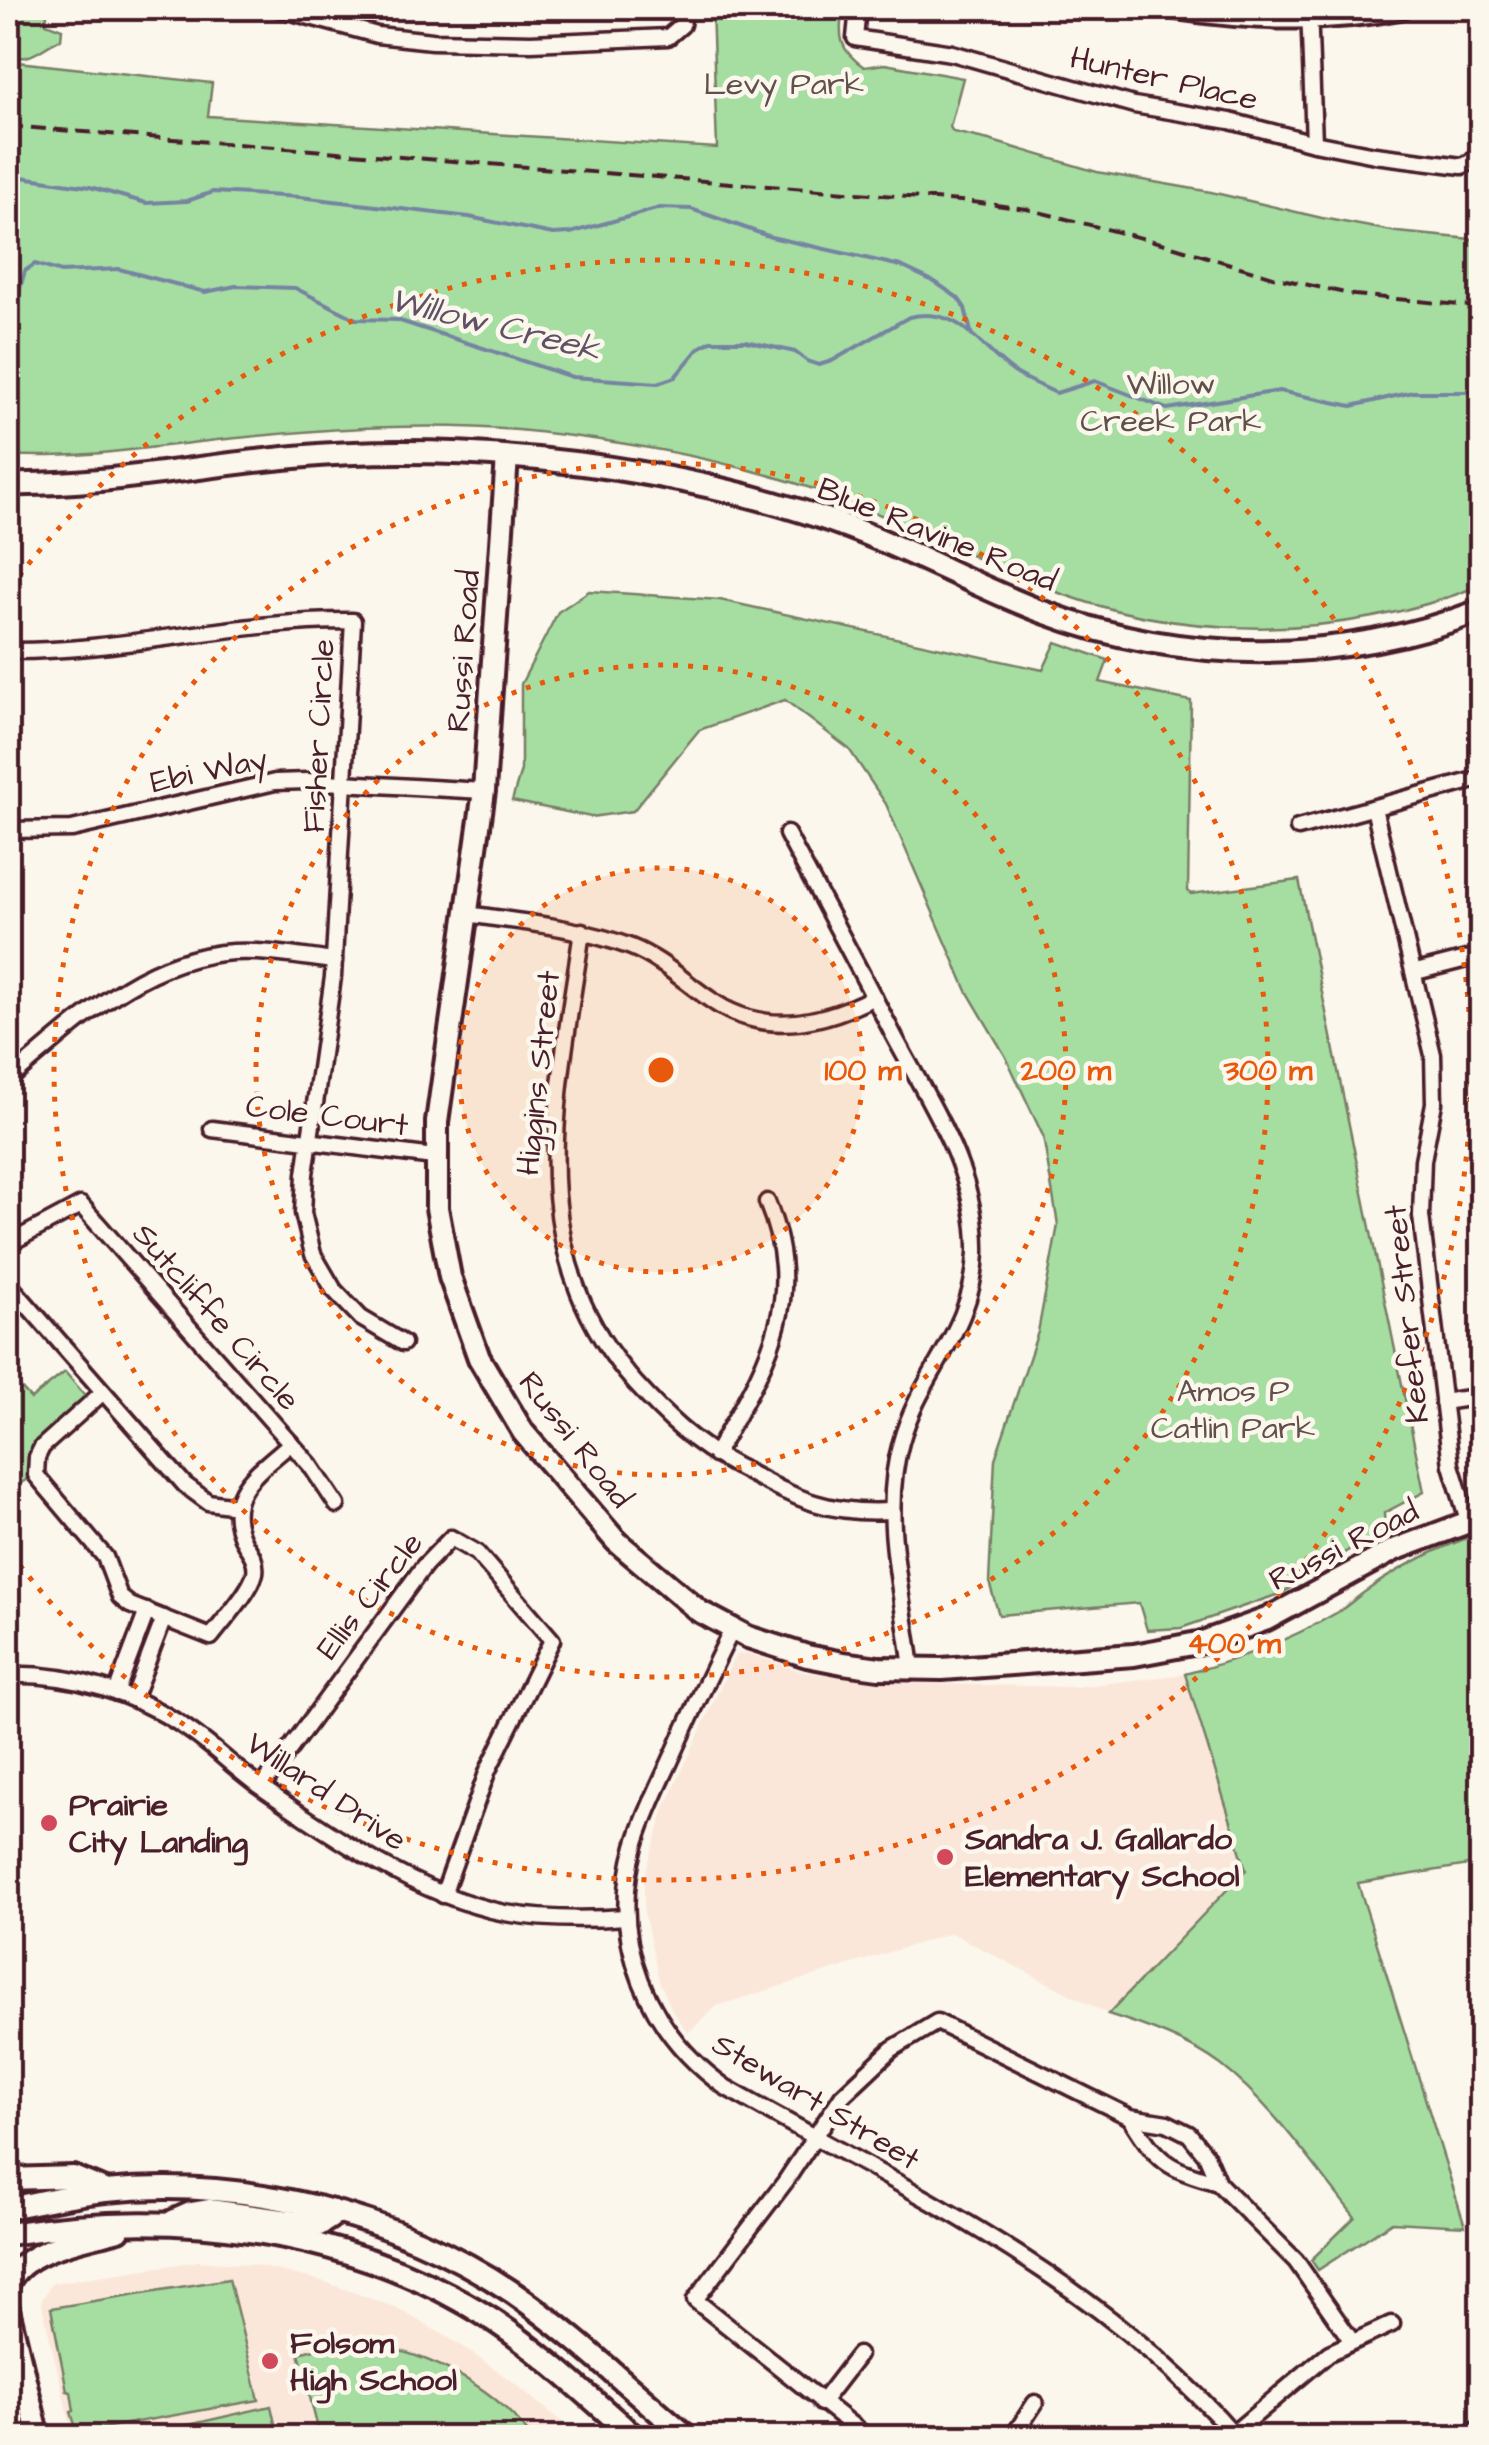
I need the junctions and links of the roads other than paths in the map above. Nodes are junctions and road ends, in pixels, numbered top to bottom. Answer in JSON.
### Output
{"nodes":[{"id":1,"x":277,"y":8,"type":"edge"},
{"id":2,"x":685,"y":8,"type":"edge"},
{"id":3,"x":858,"y":8,"type":"edge"},
{"id":4,"x":1175,"y":8,"type":"edge"},
{"id":5,"x":1399,"y":8,"type":"edge"},
{"id":6,"x":1309,"y":12,"type":"edge"},
{"id":7,"x":1482,"y":133,"type":"edge"},
{"id":8,"x":1314,"y":142,"type":"junction"},
{"id":9,"x":507,"y":457,"type":"junction"},
{"id":10,"x":8,"y":484,"type":"edge"},
{"id":11,"x":1482,"y":610,"type":"edge"},
{"id":12,"x":8,"y":651,"type":"edge"},
{"id":13,"x":1482,"y":778,"type":"edge"},
{"id":14,"x":344,"y":783,"type":"junction"},
{"id":15,"x":484,"y":791,"type":"junction"},
{"id":16,"x":1374,"y":808,"type":"junction"},
{"id":17,"x":1298,"y":828,"type":"dead end"},
{"id":18,"x":8,"y":830,"type":"edge"},
{"id":19,"x":787,"y":834,"type":"dead end"},
{"id":20,"x":466,"y":914,"type":"junction"},
{"id":21,"x":582,"y":931,"type":"junction"},
{"id":22,"x":1482,"y":955,"type":"edge"},
{"id":23,"x":334,"y":961,"type":"junction"},
{"id":24,"x":1416,"y":972,"type":"junction"},
{"id":25,"x":874,"y":997,"type":"junction"},
{"id":26,"x":8,"y":1080,"type":"edge"},
{"id":27,"x":212,"y":1129,"type":"dead end"},
{"id":28,"x":310,"y":1141,"type":"junction"},
{"id":29,"x":434,"y":1157,"type":"junction"},
{"id":30,"x":767,"y":1202,"type":"dead end"},
{"id":31,"x":8,"y":1244,"type":"edge"},
{"id":32,"x":8,"y":1283,"type":"edge"},
{"id":33,"x":403,"y":1343,"type":"dead end"},
{"id":34,"x":102,"y":1393,"type":"junction"},
{"id":35,"x":1482,"y":1396,"type":"edge"},
{"id":36,"x":1443,"y":1402,"type":"junction"},
{"id":37,"x":291,"y":1444,"type":"junction"},
{"id":38,"x":715,"y":1455,"type":"junction"},
{"id":39,"x":337,"y":1505,"type":"dead end"},
{"id":40,"x":237,"y":1506,"type":"junction"},
{"id":41,"x":891,"y":1511,"type":"junction"},
{"id":42,"x":1475,"y":1518,"type":"edge"},
{"id":43,"x":147,"y":1611,"type":"junction"},
{"id":44,"x":164,"y":1618,"type":"junction"},
{"id":45,"x":732,"y":1630,"type":"junction"},
{"id":46,"x":912,"y":1668,"type":"junction"},
{"id":47,"x":8,"y":1676,"type":"edge"},
{"id":48,"x":116,"y":1693,"type":"junction"},
{"id":49,"x":133,"y":1699,"type":"junction"},
{"id":50,"x":262,"y":1787,"type":"junction"},
{"id":51,"x":443,"y":1895,"type":"junction"},
{"id":52,"x":626,"y":1918,"type":"junction"},
{"id":53,"x":1130,"y":2117,"type":"junction"},
{"id":54,"x":814,"y":2138,"type":"junction"},
{"id":55,"x":8,"y":2180,"type":"edge"},
{"id":56,"x":1218,"y":2183,"type":"junction"},
{"id":57,"x":106,"y":2191,"type":"junction"},
{"id":58,"x":8,"y":2208,"type":"edge"},
{"id":59,"x":333,"y":2211,"type":"junction"},
{"id":60,"x":161,"y":2222,"type":"junction"},
{"id":61,"x":8,"y":2234,"type":"edge"},
{"id":62,"x":8,"y":2284,"type":"edge"},
{"id":63,"x":8,"y":2309,"type":"edge"},
{"id":64,"x":1392,"y":2324,"type":"dead end"},
{"id":65,"x":1351,"y":2340,"type":"junction"},
{"id":66,"x":858,"y":2354,"type":"dead end"},
{"id":67,"x":821,"y":2402,"type":"junction"},
{"id":68,"x":1035,"y":2402,"type":"dead end"},
{"id":69,"x":8,"y":2409,"type":"edge"},
{"id":70,"x":1482,"y":2430,"type":"edge"},
{"id":71,"x":1233,"y":2436,"type":"edge"},
{"id":72,"x":15,"y":2438,"type":"edge"},
{"id":73,"x":39,"y":2438,"type":"edge"},
{"id":74,"x":636,"y":2438,"type":"edge"},
{"id":75,"x":689,"y":2438,"type":"edge"},
{"id":76,"x":868,"y":2438,"type":"edge"},
{"id":77,"x":1012,"y":2438,"type":"edge"},
{"id":78,"x":1469,"y":2438,"type":"edge"}],
"edges":[{"from":1,"to":2,"type":"street"},
{"from":3,"to":8,"type":"street","name":"Hunter Place"},
{"from":4,"to":6,"type":"main road"},
{"from":5,"to":6,"type":"main road"},
{"from":6,"to":8,"type":"street"},
{"from":7,"to":8,"type":"street","name":"Hunter Place"},
{"from":9,"to":10,"type":"main road","name":"Blue Ravine Road"},
{"from":9,"to":11,"type":"main road","name":"Blue Ravine Road"},
{"from":9,"to":15,"type":"main road","name":"Russi Road"},
{"from":12,"to":14,"type":"street","name":"Fisher Circle"},
{"from":13,"to":16,"type":"street"},
{"from":14,"to":15,"type":"street","name":"Ebi Way"},
{"from":14,"to":18,"type":"street","name":"Ebi Way"},
{"from":14,"to":23,"type":"street","name":"Fisher Circle"},
{"from":15,"to":20,"type":"main road","name":"Russi Road"},
{"from":16,"to":17,"type":"street"},
{"from":16,"to":24,"type":"street","name":"Keefer Street"},
{"from":19,"to":25,"type":"street"},
{"from":20,"to":21,"type":"street"},
{"from":20,"to":29,"type":"main road","name":"Russi Road"},
{"from":21,"to":25,"type":"street"},
{"from":21,"to":38,"type":"street","name":"Higgins Street"},
{"from":22,"to":24,"type":"street"},
{"from":23,"to":26,"type":"street"},
{"from":23,"to":28,"type":"street","name":"Fisher Circle"},
{"from":24,"to":36,"type":"street","name":"Keefer Street"},
{"from":25,"to":41,"type":"street"},
{"from":27,"to":28,"type":"street","name":"Cole Court"},
{"from":28,"to":29,"type":"street","name":"Cole Court"},
{"from":28,"to":33,"type":"street","name":"Fisher Circle"},
{"from":29,"to":45,"type":"main road","name":"Russi Road"},
{"from":30,"to":38,"type":"street"},
{"from":31,"to":37,"type":"street","name":"Sutcliffe Circle"},
{"from":32,"to":34,"type":"street"},
{"from":34,"to":40,"type":"street"},
{"from":34,"to":43,"type":"street"},
{"from":35,"to":36,"type":"street"},
{"from":36,"to":42,"type":"street","name":"Keefer Street"},
{"from":37,"to":39,"type":"street"},
{"from":37,"to":40,"type":"street","name":"Sutcliffe Circle"},
{"from":38,"to":41,"type":"street","name":"Higgins Street"},
{"from":40,"to":44,"type":"street"},
{"from":41,"to":46,"type":"street"},
{"from":42,"to":46,"type":"main road","name":"Russi Road"},
{"from":43,"to":44,"type":"street"},
{"from":43,"to":48,"type":"street"},
{"from":44,"to":49,"type":"street"},
{"from":45,"to":46,"type":"main road","name":"Russi Road"},
{"from":45,"to":52,"type":"street","name":"Stewart Street"},
{"from":47,"to":48,"type":"street","name":"Willard Drive"},
{"from":48,"to":49,"type":"street","name":"Willard Drive"},
{"from":49,"to":50,"type":"street","name":"Willard Drive"},
{"from":50,"to":51,"type":"street","name":"Willard Drive"},
{"from":50,"to":51,"type":"street","name":"Ellis Circle"},
{"from":51,"to":52,"type":"street","name":"Willard Drive"},
{"from":52,"to":54,"type":"street","name":"Stewart Street"},
{"from":53,"to":54,"type":"street"},
{"from":53,"to":56,"type":"street"},
{"from":53,"to":56,"type":"street"},
{"from":54,"to":67,"type":"street"},
{"from":54,"to":71,"type":"street","name":"Stewart Street"},
{"from":55,"to":57,"type":"main road"},
{"from":56,"to":65,"type":"street"},
{"from":57,"to":58,"type":"main road"},
{"from":57,"to":59,"type":"main road"},
{"from":59,"to":60,"type":"main road"},
{"from":59,"to":75,"type":"main road"},
{"from":60,"to":61,"type":"main road"},
{"from":60,"to":62,"type":"main road"},
{"from":60,"to":74,"type":"main road"},
{"from":63,"to":73,"type":"main road"},
{"from":64,"to":65,"type":"street"},
{"from":65,"to":71,"type":"street"},
{"from":66,"to":67,"type":"street"},
{"from":67,"to":76,"type":"street"},
{"from":68,"to":77,"type":"street"},
{"from":69,"to":72,"type":"main road"},
{"from":70,"to":78,"type":"main road"}]}
